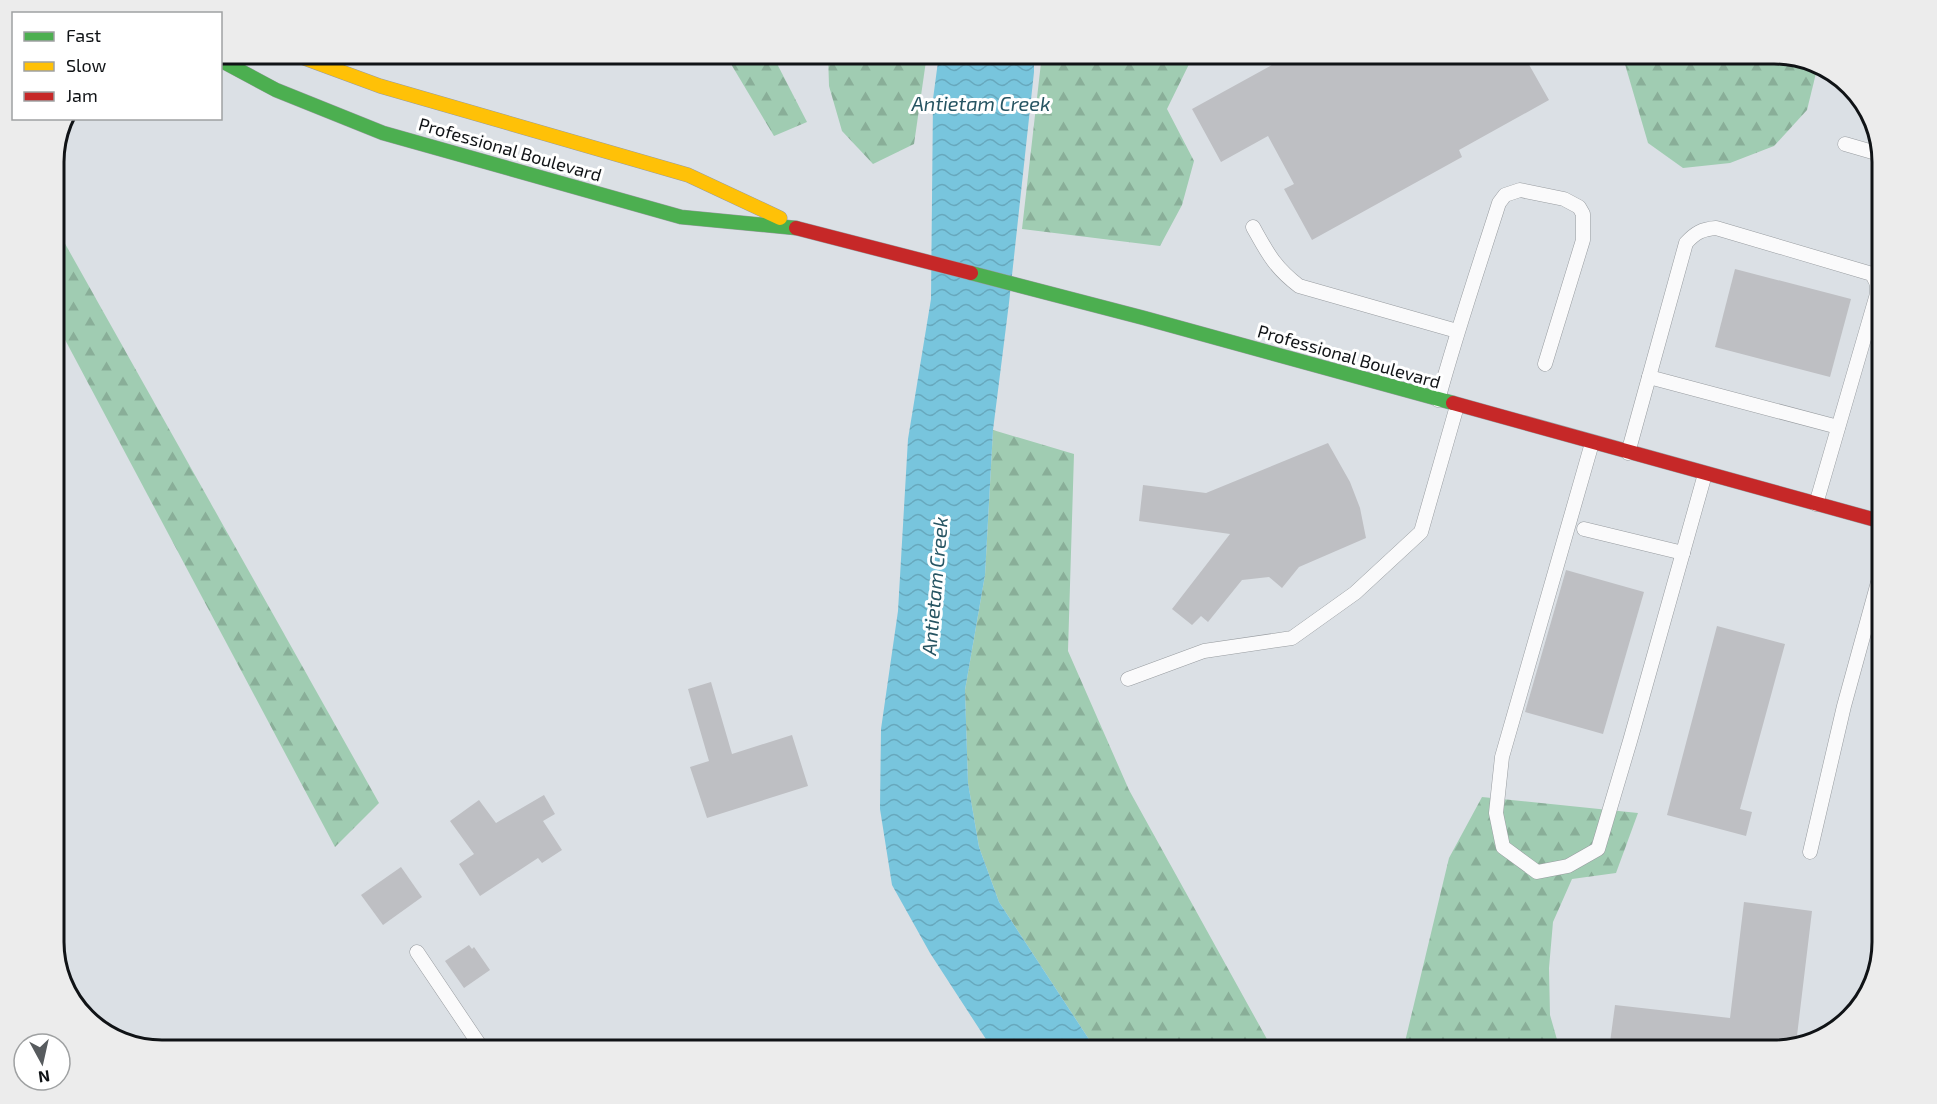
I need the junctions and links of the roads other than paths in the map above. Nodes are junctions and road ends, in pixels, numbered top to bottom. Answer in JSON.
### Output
{"nodes":[{"id":1,"x":227,"y":64,"type":"edge"},
{"id":2,"x":319,"y":64,"type":"edge"},
{"id":3,"x":1845,"y":144,"type":"dead end"},
{"id":4,"x":1872,"y":152,"type":"edge"},
{"id":5,"x":1253,"y":226,"type":"dead end"},
{"id":6,"x":804,"y":229,"type":"junction"},
{"id":7,"x":1872,"y":274,"type":"edge"},
{"id":8,"x":1872,"y":311,"type":"edge"},
{"id":9,"x":1457,"y":331,"type":"junction"},
{"id":10,"x":1545,"y":364,"type":"dead end"},
{"id":11,"x":1649,"y":377,"type":"junction"},
{"id":12,"x":1438,"y":400,"type":"junction"},
{"id":13,"x":1457,"y":406,"type":"junction"},
{"id":14,"x":1838,"y":427,"type":"junction"},
{"id":15,"x":1592,"y":443,"type":"junction"},
{"id":16,"x":1628,"y":453,"type":"junction"},
{"id":17,"x":1705,"y":474,"type":"junction"},
{"id":18,"x":1816,"y":504,"type":"junction"},
{"id":19,"x":1872,"y":519,"type":"edge"},
{"id":20,"x":1584,"y":529,"type":"dead end"},
{"id":21,"x":1683,"y":553,"type":"junction"},
{"id":22,"x":1872,"y":604,"type":"edge"},
{"id":23,"x":1128,"y":679,"type":"dead end"},
{"id":24,"x":1810,"y":852,"type":"dead end"},
{"id":25,"x":417,"y":952,"type":"dead end"},
{"id":26,"x":476,"y":1040,"type":"edge"}],
"edges":[{"from":1,"to":6,"type":"street","name":"Professional Boulevard"},
{"from":2,"to":6,"type":"street","name":"Professional Boulevard"},
{"from":3,"to":4,"type":"lane"},
{"from":5,"to":9,"type":"lane"},
{"from":6,"to":12,"type":"street","name":"Professional Boulevard"},
{"from":7,"to":11,"type":"lane"},
{"from":8,"to":14,"type":"lane"},
{"from":9,"to":10,"type":"lane"},
{"from":9,"to":12,"type":"lane"},
{"from":11,"to":14,"type":"lane"},
{"from":11,"to":16,"type":"lane"},
{"from":12,"to":13,"type":"street","name":"Professional Boulevard"},
{"from":13,"to":15,"type":"street","name":"Professional Boulevard"},
{"from":13,"to":23,"type":"lane"},
{"from":14,"to":18,"type":"lane"},
{"from":15,"to":16,"type":"street","name":"Professional Boulevard"},
{"from":15,"to":21,"type":"lane"},
{"from":16,"to":17,"type":"street","name":"Professional Boulevard"},
{"from":17,"to":18,"type":"street","name":"Professional Boulevard"},
{"from":17,"to":21,"type":"lane"},
{"from":18,"to":19,"type":"street","name":"Professional Boulevard"},
{"from":20,"to":21,"type":"lane"},
{"from":22,"to":24,"type":"lane"},
{"from":25,"to":26,"type":"lane"}]}
